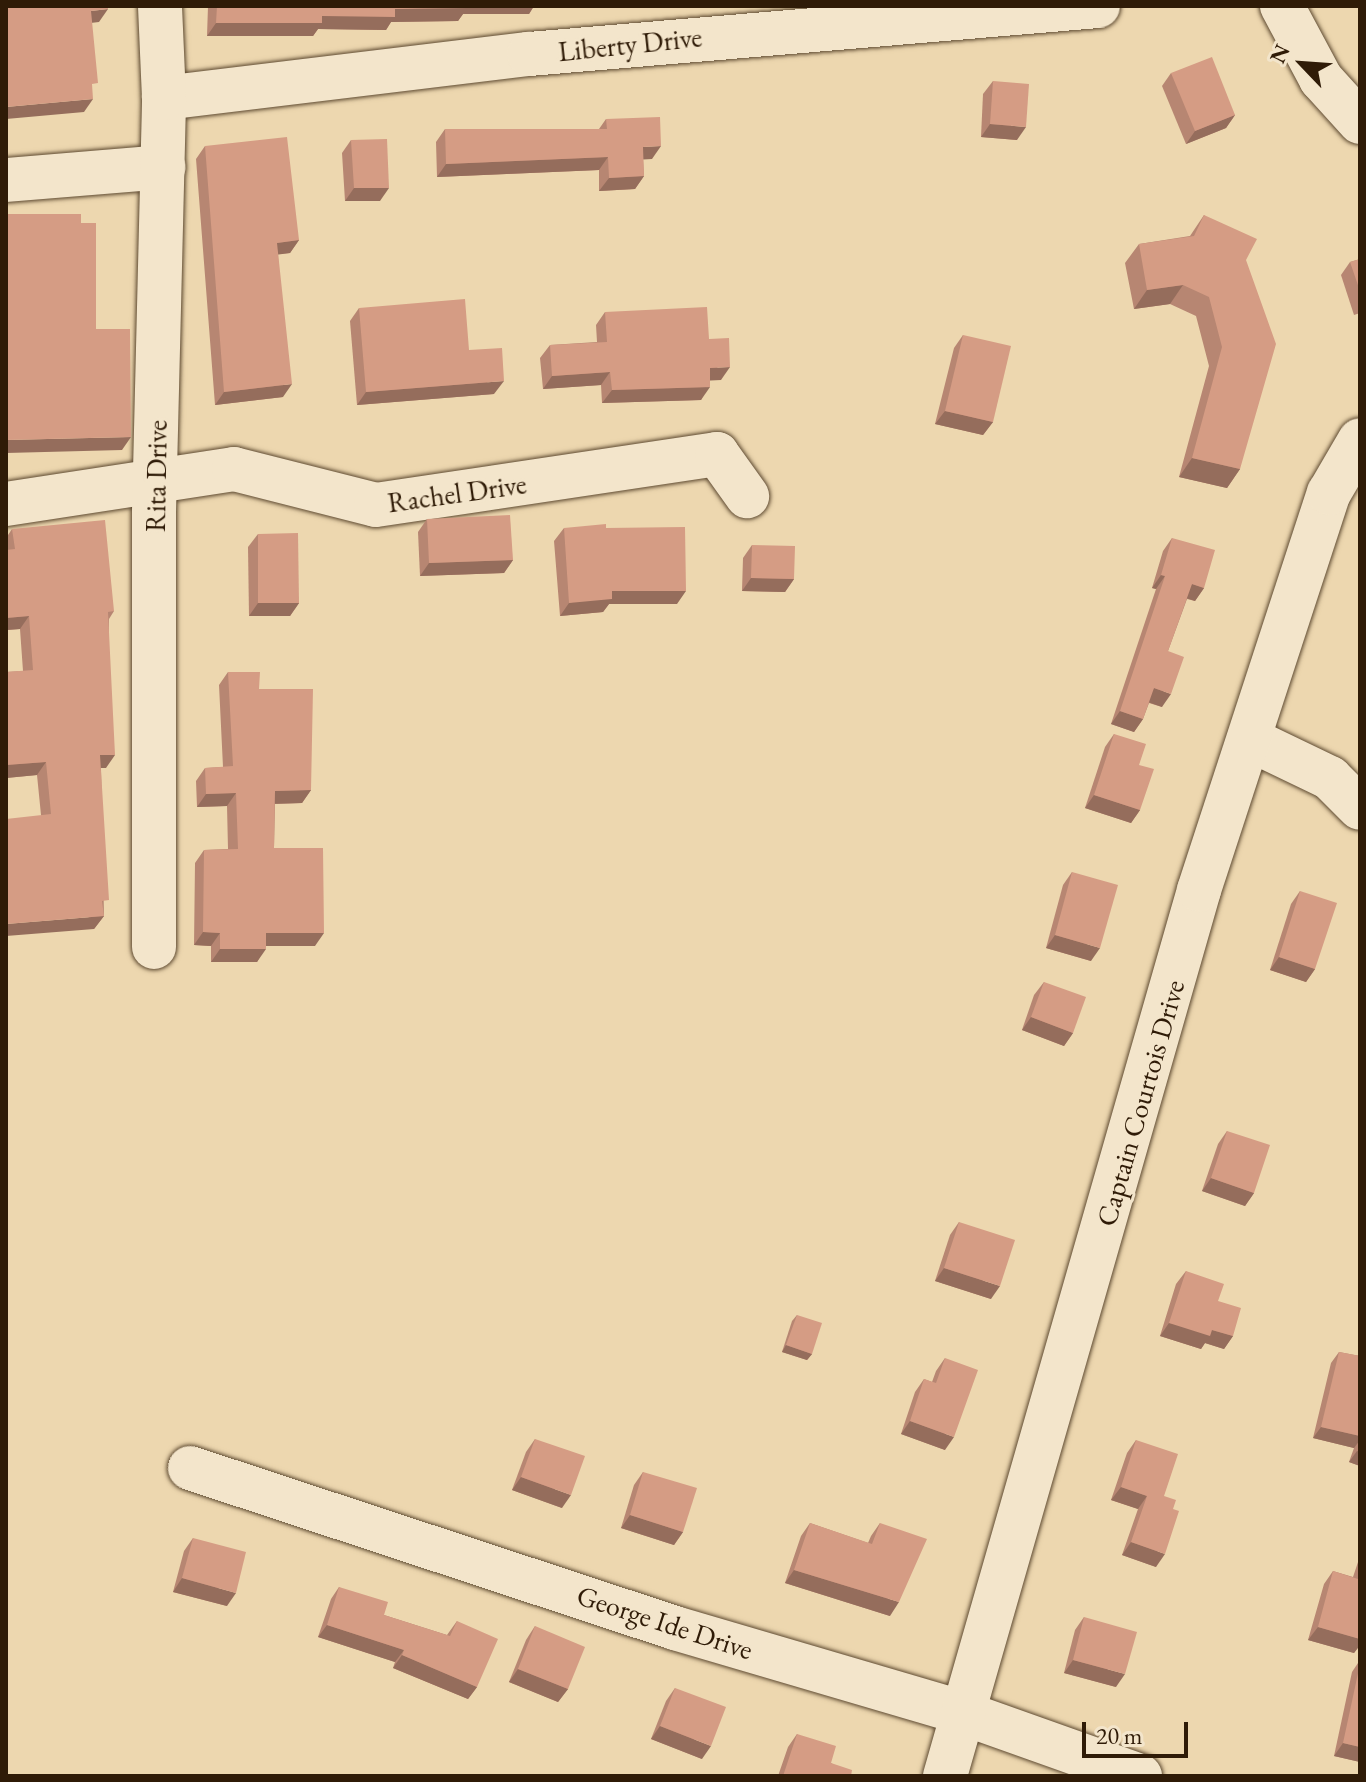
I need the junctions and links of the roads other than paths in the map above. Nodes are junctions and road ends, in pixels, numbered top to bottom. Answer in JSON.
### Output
{"nodes":[{"id":1,"x":160,"y":6,"type":"edge"},
{"id":2,"x":1098,"y":6,"type":"edge"},
{"id":3,"x":1282,"y":6,"type":"edge"},
{"id":4,"x":164,"y":98,"type":"junction"},
{"id":5,"x":1360,"y":122,"type":"edge"},
{"id":6,"x":163,"y":167,"type":"junction"},
{"id":7,"x":6,"y":180,"type":"edge"},
{"id":8,"x":1360,"y":440,"type":"edge"},
{"id":9,"x":155,"y":485,"type":"junction"},
{"id":10,"x":747,"y":496,"type":"dead end"},
{"id":11,"x":6,"y":504,"type":"edge"},
{"id":12,"x":1249,"y":739,"type":"junction"},
{"id":13,"x":1360,"y":808,"type":"edge"},
{"id":14,"x":154,"y":947,"type":"dead end"},
{"id":15,"x":190,"y":1468,"type":"dead end"},
{"id":16,"x":963,"y":1713,"type":"junction"},
{"id":17,"x":945,"y":1776,"type":"edge"},
{"id":18,"x":1140,"y":1776,"type":"edge"}],
"edges":[{"from":1,"to":4,"type":"street","name":"Rita Drive"},
{"from":2,"to":4,"type":"street","name":"Liberty Drive"},
{"from":3,"to":5,"type":"street"},
{"from":4,"to":6,"type":"street","name":"Rita Drive"},
{"from":6,"to":7,"type":"street"},
{"from":6,"to":9,"type":"street","name":"Rita Drive"},
{"from":8,"to":12,"type":"street","name":"Captain Courtois Drive"},
{"from":9,"to":10,"type":"street","name":"Rachel Drive"},
{"from":9,"to":11,"type":"street","name":"Rachel Drive"},
{"from":9,"to":14,"type":"street","name":"Rita Drive"},
{"from":12,"to":13,"type":"street"},
{"from":12,"to":16,"type":"street","name":"Captain Courtois Drive"},
{"from":15,"to":16,"type":"street","name":"George Ide Drive"},
{"from":16,"to":17,"type":"street","name":"Captain Courtois Drive"},
{"from":16,"to":18,"type":"street","name":"George Ide Drive"}]}
